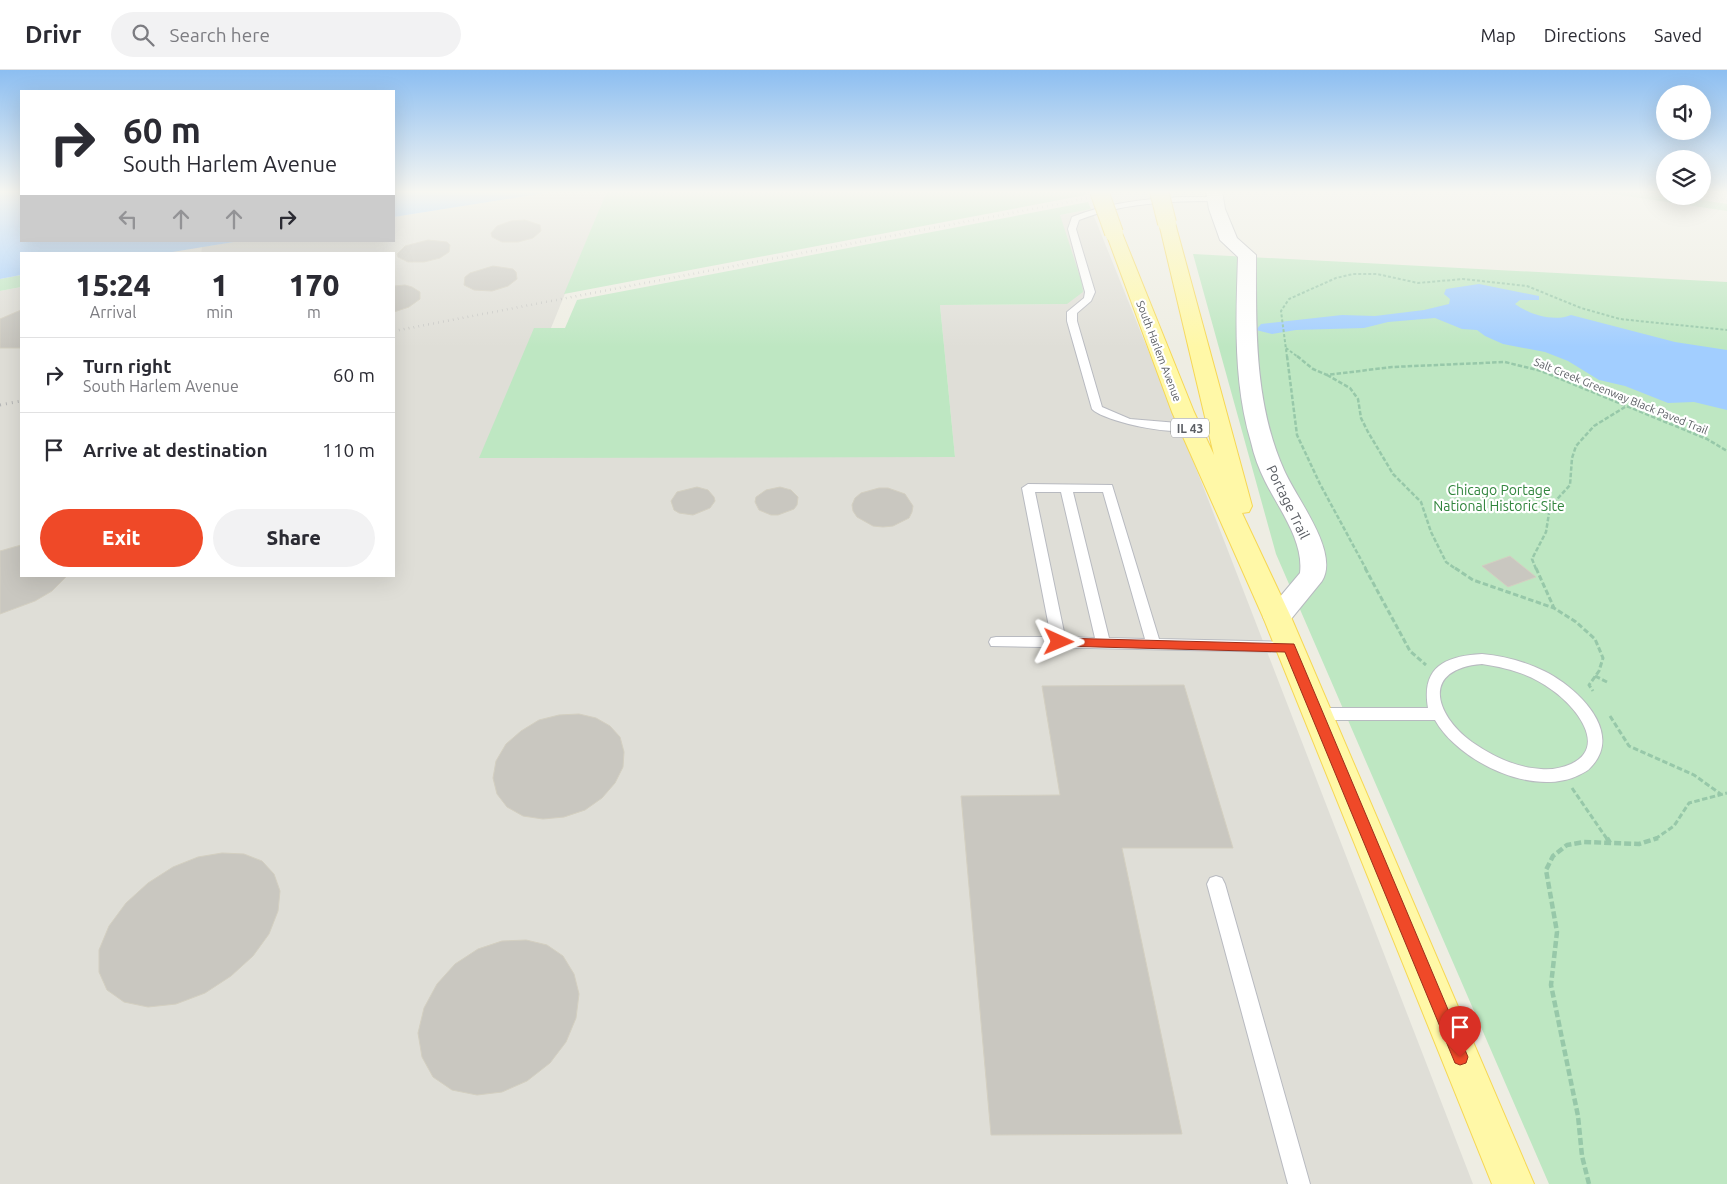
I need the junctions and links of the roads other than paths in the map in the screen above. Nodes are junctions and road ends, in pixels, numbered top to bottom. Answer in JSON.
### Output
{"nodes":[{"id":1,"x":1076,"y":243,"type":"edge"},
{"id":2,"x":1118,"y":243,"type":"edge"},
{"id":3,"x":1172,"y":243,"type":"edge"},
{"id":4,"x":1233,"y":243,"type":"edge"},
{"id":5,"x":1190,"y":427,"type":"junction"},
{"id":6,"x":1066,"y":488,"type":"junction"},
{"id":7,"x":1283,"y":632,"type":"junction"},
{"id":8,"x":996,"y":642,"type":"dead end"},
{"id":9,"x":1059,"y":642,"type":"junction"},
{"id":10,"x":1103,"y":642,"type":"junction"},
{"id":11,"x":1154,"y":644,"type":"junction"},
{"id":12,"x":1317,"y":714,"type":"junction"},
{"id":13,"x":1438,"y":714,"type":"junction"},
{"id":14,"x":1216,"y":884,"type":"dead end"},
{"id":15,"x":1299,"y":1184,"type":"edge"},
{"id":16,"x":1513,"y":1184,"type":"edge"}],
"edges":[{"from":1,"to":5,"type":"lane"},
{"from":2,"to":5,"type":"main road","name":"South Harlem Avenue","number":"IL 43","bridge":true},
{"from":3,"to":7,"type":"main road","name":"South Harlem Avenue","number":"IL 43","bridge":true},
{"from":4,"to":7,"type":"street","name":"Portage Trail"},
{"from":5,"to":7,"type":"main road","name":"South Harlem Avenue","number":"IL 43"},
{"from":6,"to":9,"type":"lane"},
{"from":6,"to":10,"type":"lane"},
{"from":6,"to":11,"type":"lane"},
{"from":7,"to":11,"type":"lane"},
{"from":7,"to":12,"type":"main road","name":"South Harlem Avenue","number":"IL 43"},
{"from":8,"to":9,"type":"lane"},
{"from":9,"to":10,"type":"lane"},
{"from":10,"to":11,"type":"lane"},
{"from":12,"to":13,"type":"lane"},
{"from":12,"to":16,"type":"main road","name":"South Harlem Avenue","number":"IL 43"},
{"from":13,"to":13,"type":"lane"},
{"from":14,"to":15,"type":"lane"}]}
